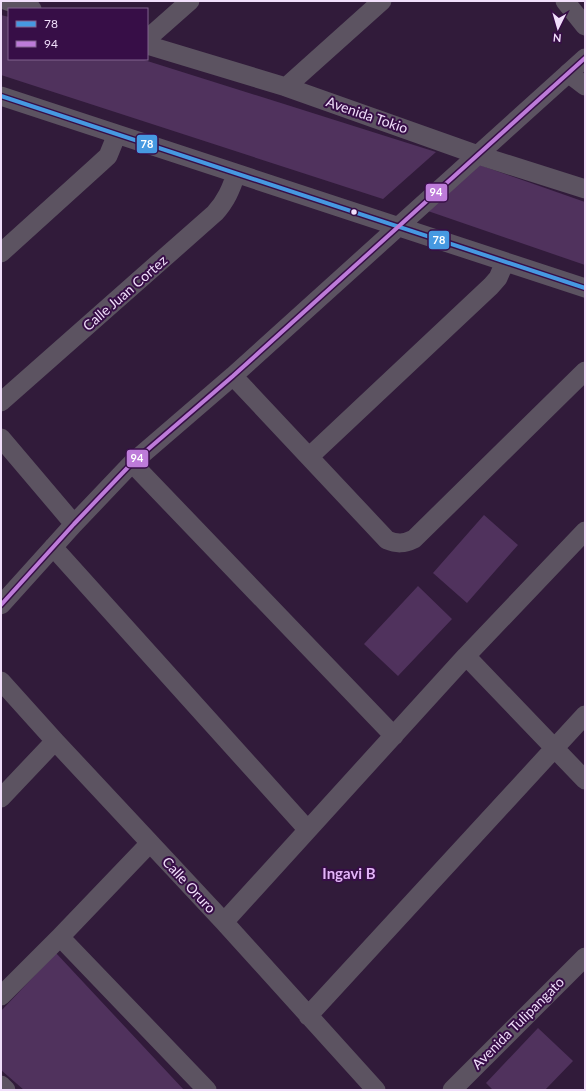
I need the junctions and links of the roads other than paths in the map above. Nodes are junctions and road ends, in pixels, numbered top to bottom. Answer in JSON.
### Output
{"nodes":[{"id":1,"x":7,"y":1,"type":"edge"},
{"id":2,"x":190,"y":1,"type":"edge"},
{"id":3,"x":382,"y":1,"type":"edge"},
{"id":4,"x":565,"y":1,"type":"edge"},
{"id":5,"x":29,"y":8,"type":"edge"},
{"id":6,"x":585,"y":26,"type":"edge"},
{"id":7,"x":148,"y":38,"type":"edge"},
{"id":8,"x":148,"y":45,"type":"edge"},
{"id":9,"x":585,"y":58,"type":"edge"},
{"id":10,"x":568,"y":73,"type":"junction"},
{"id":11,"x":585,"y":86,"type":"edge"},
{"id":12,"x":286,"y":87,"type":"junction"},
{"id":13,"x":1,"y":96,"type":"edge"},
{"id":14,"x":117,"y":134,"type":"junction"},
{"id":15,"x":478,"y":154,"type":"junction"},
{"id":16,"x":236,"y":174,"type":"junction"},
{"id":17,"x":585,"y":189,"type":"edge"},
{"id":18,"x":398,"y":226,"type":"junction"},
{"id":19,"x":1,"y":253,"type":"edge"},
{"id":20,"x":505,"y":262,"type":"junction"},
{"id":21,"x":585,"y":288,"type":"edge"},
{"id":22,"x":585,"y":371,"type":"edge"},
{"id":23,"x":233,"y":376,"type":"junction"},
{"id":24,"x":1,"y":402,"type":"edge"},
{"id":25,"x":1,"y":438,"type":"edge"},
{"id":26,"x":309,"y":457,"type":"junction"},
{"id":27,"x":132,"y":463,"type":"junction"},
{"id":28,"x":74,"y":524,"type":"junction"},
{"id":29,"x":585,"y":531,"type":"edge"},
{"id":30,"x":53,"y":547,"type":"junction"},
{"id":31,"x":1,"y":606,"type":"edge"},
{"id":32,"x":466,"y":656,"type":"junction"},
{"id":33,"x":1,"y":682,"type":"edge"},
{"id":34,"x":585,"y":715,"type":"edge"},
{"id":35,"x":394,"y":736,"type":"junction"},
{"id":36,"x":55,"y":742,"type":"junction"},
{"id":37,"x":555,"y":747,"type":"junction"},
{"id":38,"x":585,"y":780,"type":"edge"},
{"id":39,"x":1,"y":798,"type":"edge"},
{"id":40,"x":307,"y":829,"type":"junction"},
{"id":41,"x":150,"y":843,"type":"junction"},
{"id":42,"x":224,"y":922,"type":"junction"},
{"id":43,"x":60,"y":937,"type":"junction"},
{"id":44,"x":585,"y":957,"type":"edge"},
{"id":45,"x":1,"y":996,"type":"edge"},
{"id":46,"x":308,"y":1016,"type":"junction"},
{"id":47,"x":1,"y":1086,"type":"edge"},
{"id":48,"x":6,"y":1090,"type":"edge"},
{"id":49,"x":207,"y":1090,"type":"edge"},
{"id":50,"x":376,"y":1090,"type":"edge"},
{"id":51,"x":452,"y":1090,"type":"edge"}],
"edges":[{"from":1,"to":5,"type":"street"},
{"from":2,"to":7,"type":"street"},
{"from":3,"to":12,"type":"street"},
{"from":4,"to":6,"type":"street"},
{"from":8,"to":12,"type":"street","name":"Avenida Tokio"},
{"from":9,"to":10,"type":"street"},
{"from":10,"to":11,"type":"street"},
{"from":10,"to":15,"type":"street"},
{"from":12,"to":15,"type":"street","name":"Avenida Tokio"},
{"from":13,"to":14,"type":"street"},
{"from":14,"to":16,"type":"street"},
{"from":14,"to":19,"type":"street"},
{"from":15,"to":17,"type":"street","name":"Avenida Tokio"},
{"from":15,"to":18,"type":"street"},
{"from":16,"to":18,"type":"street"},
{"from":16,"to":24,"type":"street","name":"Calle Juan Cortez"},
{"from":18,"to":20,"type":"street"},
{"from":18,"to":23,"type":"street"},
{"from":20,"to":21,"type":"street"},
{"from":20,"to":26,"type":"street"},
{"from":22,"to":26,"type":"street"},
{"from":23,"to":26,"type":"street"},
{"from":23,"to":27,"type":"street"},
{"from":25,"to":28,"type":"street"},
{"from":27,"to":28,"type":"street"},
{"from":27,"to":35,"type":"street"},
{"from":28,"to":30,"type":"street"},
{"from":29,"to":32,"type":"street"},
{"from":30,"to":31,"type":"street"},
{"from":30,"to":40,"type":"street"},
{"from":32,"to":35,"type":"street"},
{"from":32,"to":37,"type":"street"},
{"from":33,"to":36,"type":"street","name":"Calle Oruro"},
{"from":34,"to":37,"type":"street"},
{"from":35,"to":40,"type":"street"},
{"from":36,"to":39,"type":"street"},
{"from":36,"to":41,"type":"street","name":"Calle Oruro"},
{"from":37,"to":38,"type":"street"},
{"from":37,"to":46,"type":"street"},
{"from":40,"to":42,"type":"street"},
{"from":41,"to":42,"type":"street","name":"Calle Oruro"},
{"from":41,"to":43,"type":"street"},
{"from":42,"to":46,"type":"street","name":"Calle Oruro"},
{"from":43,"to":45,"type":"street"},
{"from":43,"to":49,"type":"street"},
{"from":44,"to":51,"type":"street","name":"Avenida Tulipangato"},
{"from":46,"to":50,"type":"street","name":"Calle Oruro"},
{"from":47,"to":48,"type":"street"}]}
